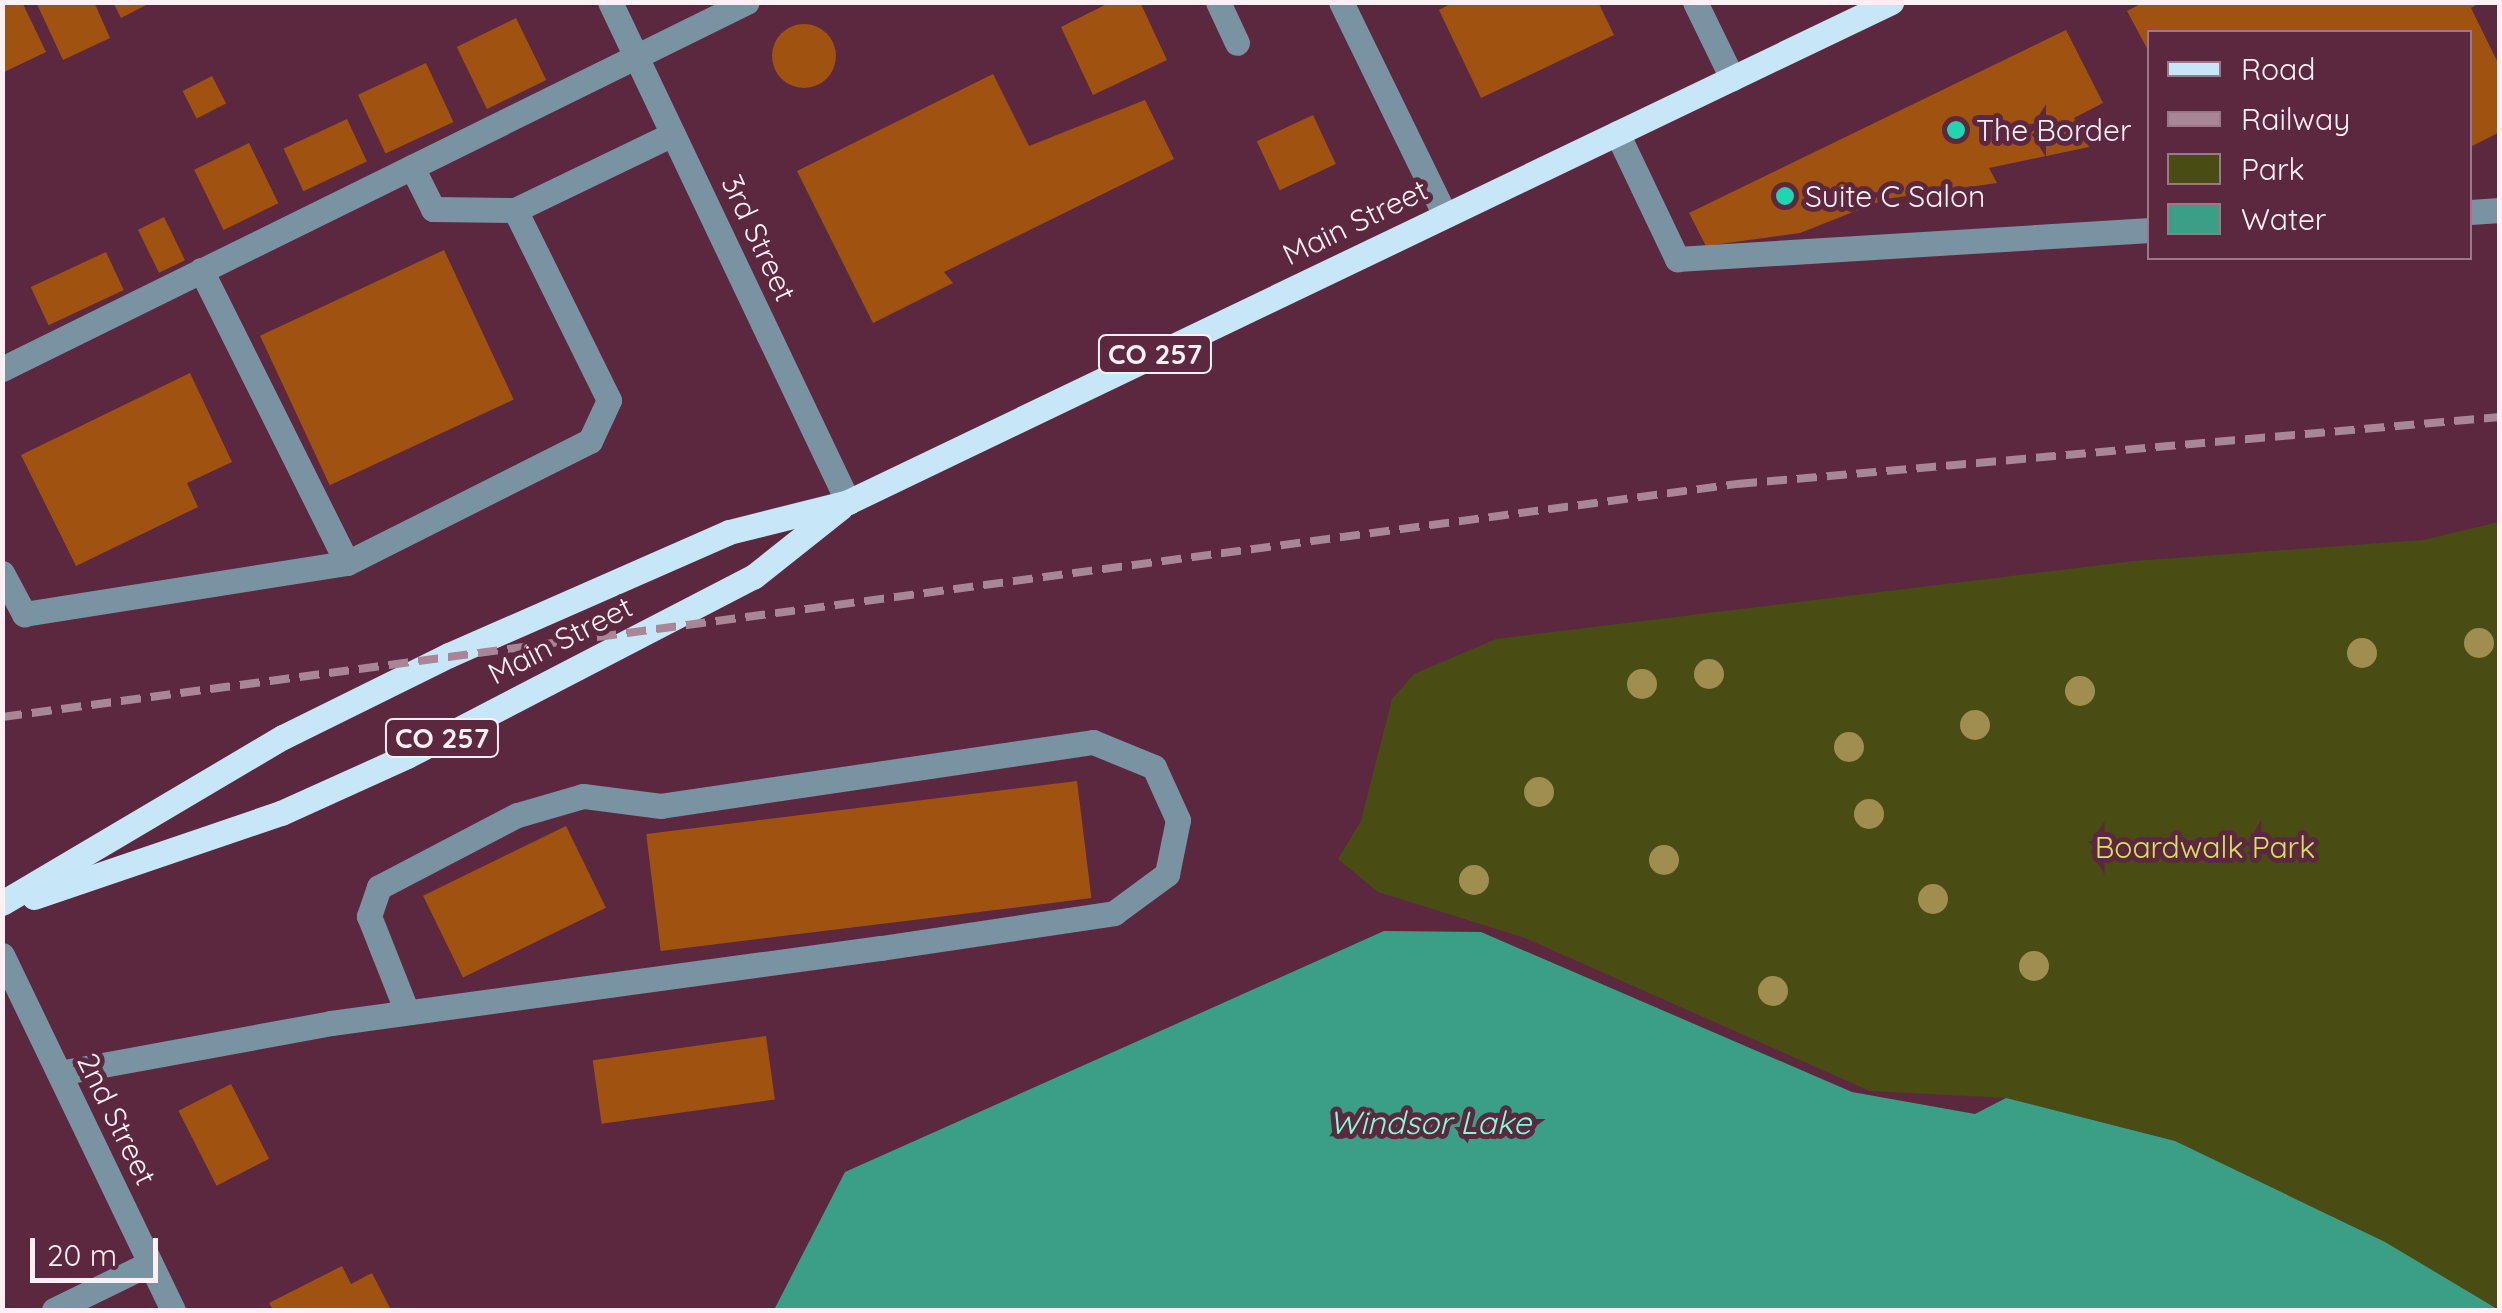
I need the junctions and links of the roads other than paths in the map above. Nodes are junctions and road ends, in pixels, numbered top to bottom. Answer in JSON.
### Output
{"nodes":[{"id":1,"x":610,"y":2,"type":"edge"},
{"id":2,"x":747,"y":2,"type":"edge"},
{"id":3,"x":1218,"y":2,"type":"edge"},
{"id":4,"x":1341,"y":2,"type":"edge"},
{"id":5,"x":1696,"y":2,"type":"edge"},
{"id":6,"x":1891,"y":2,"type":"edge"},
{"id":7,"x":1237,"y":43,"type":"dead end"},
{"id":8,"x":635,"y":56,"type":"junction"},
{"id":9,"x":1732,"y":78,"type":"junction"},
{"id":10,"x":1617,"y":133,"type":"junction"},
{"id":11,"x":673,"y":134,"type":"junction"},
{"id":12,"x":412,"y":167,"type":"junction"},
{"id":13,"x":515,"y":210,"type":"junction"},
{"id":14,"x":2500,"y":210,"type":"edge"},
{"id":15,"x":2472,"y":212,"type":"edge"},
{"id":16,"x":1445,"y":215,"type":"junction"},
{"id":17,"x":2147,"y":230,"type":"edge"},
{"id":18,"x":201,"y":270,"type":"junction"},
{"id":19,"x":2,"y":369,"type":"edge"},
{"id":20,"x":848,"y":502,"type":"junction"},
{"id":21,"x":347,"y":563,"type":"junction"},
{"id":22,"x":2,"y":573,"type":"edge"},
{"id":23,"x":2,"y":906,"type":"edge"},
{"id":24,"x":2,"y":955,"type":"edge"},
{"id":25,"x":407,"y":1012,"type":"junction"},
{"id":26,"x":59,"y":1073,"type":"junction"},
{"id":27,"x":150,"y":1263,"type":"junction"},
{"id":28,"x":54,"y":1310,"type":"edge"},
{"id":29,"x":173,"y":1310,"type":"edge"}],
"edges":[{"from":1,"to":8,"type":"street","name":"3rd Street"},
{"from":2,"to":8,"type":"street"},
{"from":3,"to":7,"type":"street"},
{"from":4,"to":16,"type":"street"},
{"from":5,"to":9,"type":"street"},
{"from":6,"to":9,"type":"main road","name":"Main Street","number":"CO 257"},
{"from":8,"to":11,"type":"street","name":"3rd Street"},
{"from":8,"to":12,"type":"street"},
{"from":9,"to":10,"type":"main road","name":"Main Street","number":"CO 257"},
{"from":10,"to":16,"type":"main road","name":"Main Street","number":"CO 257"},
{"from":10,"to":17,"type":"street"},
{"from":11,"to":13,"type":"street"},
{"from":11,"to":20,"type":"street","name":"3rd Street"},
{"from":12,"to":13,"type":"street"},
{"from":12,"to":18,"type":"street"},
{"from":13,"to":21,"type":"street"},
{"from":14,"to":15,"type":"street"},
{"from":16,"to":20,"type":"main road","name":"Main Street","number":"CO 257"},
{"from":18,"to":19,"type":"street"},
{"from":18,"to":21,"type":"street"},
{"from":20,"to":23,"type":"main road","name":"Main Street","number":"CO 257"},
{"from":20,"to":23,"type":"main road","name":"Main Street","number":"CO 257"},
{"from":21,"to":22,"type":"street"},
{"from":24,"to":26,"type":"street","name":"2nd Street"},
{"from":25,"to":25,"type":"street"},
{"from":25,"to":26,"type":"street"},
{"from":26,"to":27,"type":"street","name":"2nd Street"},
{"from":27,"to":28,"type":"street"},
{"from":27,"to":29,"type":"street","name":"2nd Street"}]}
